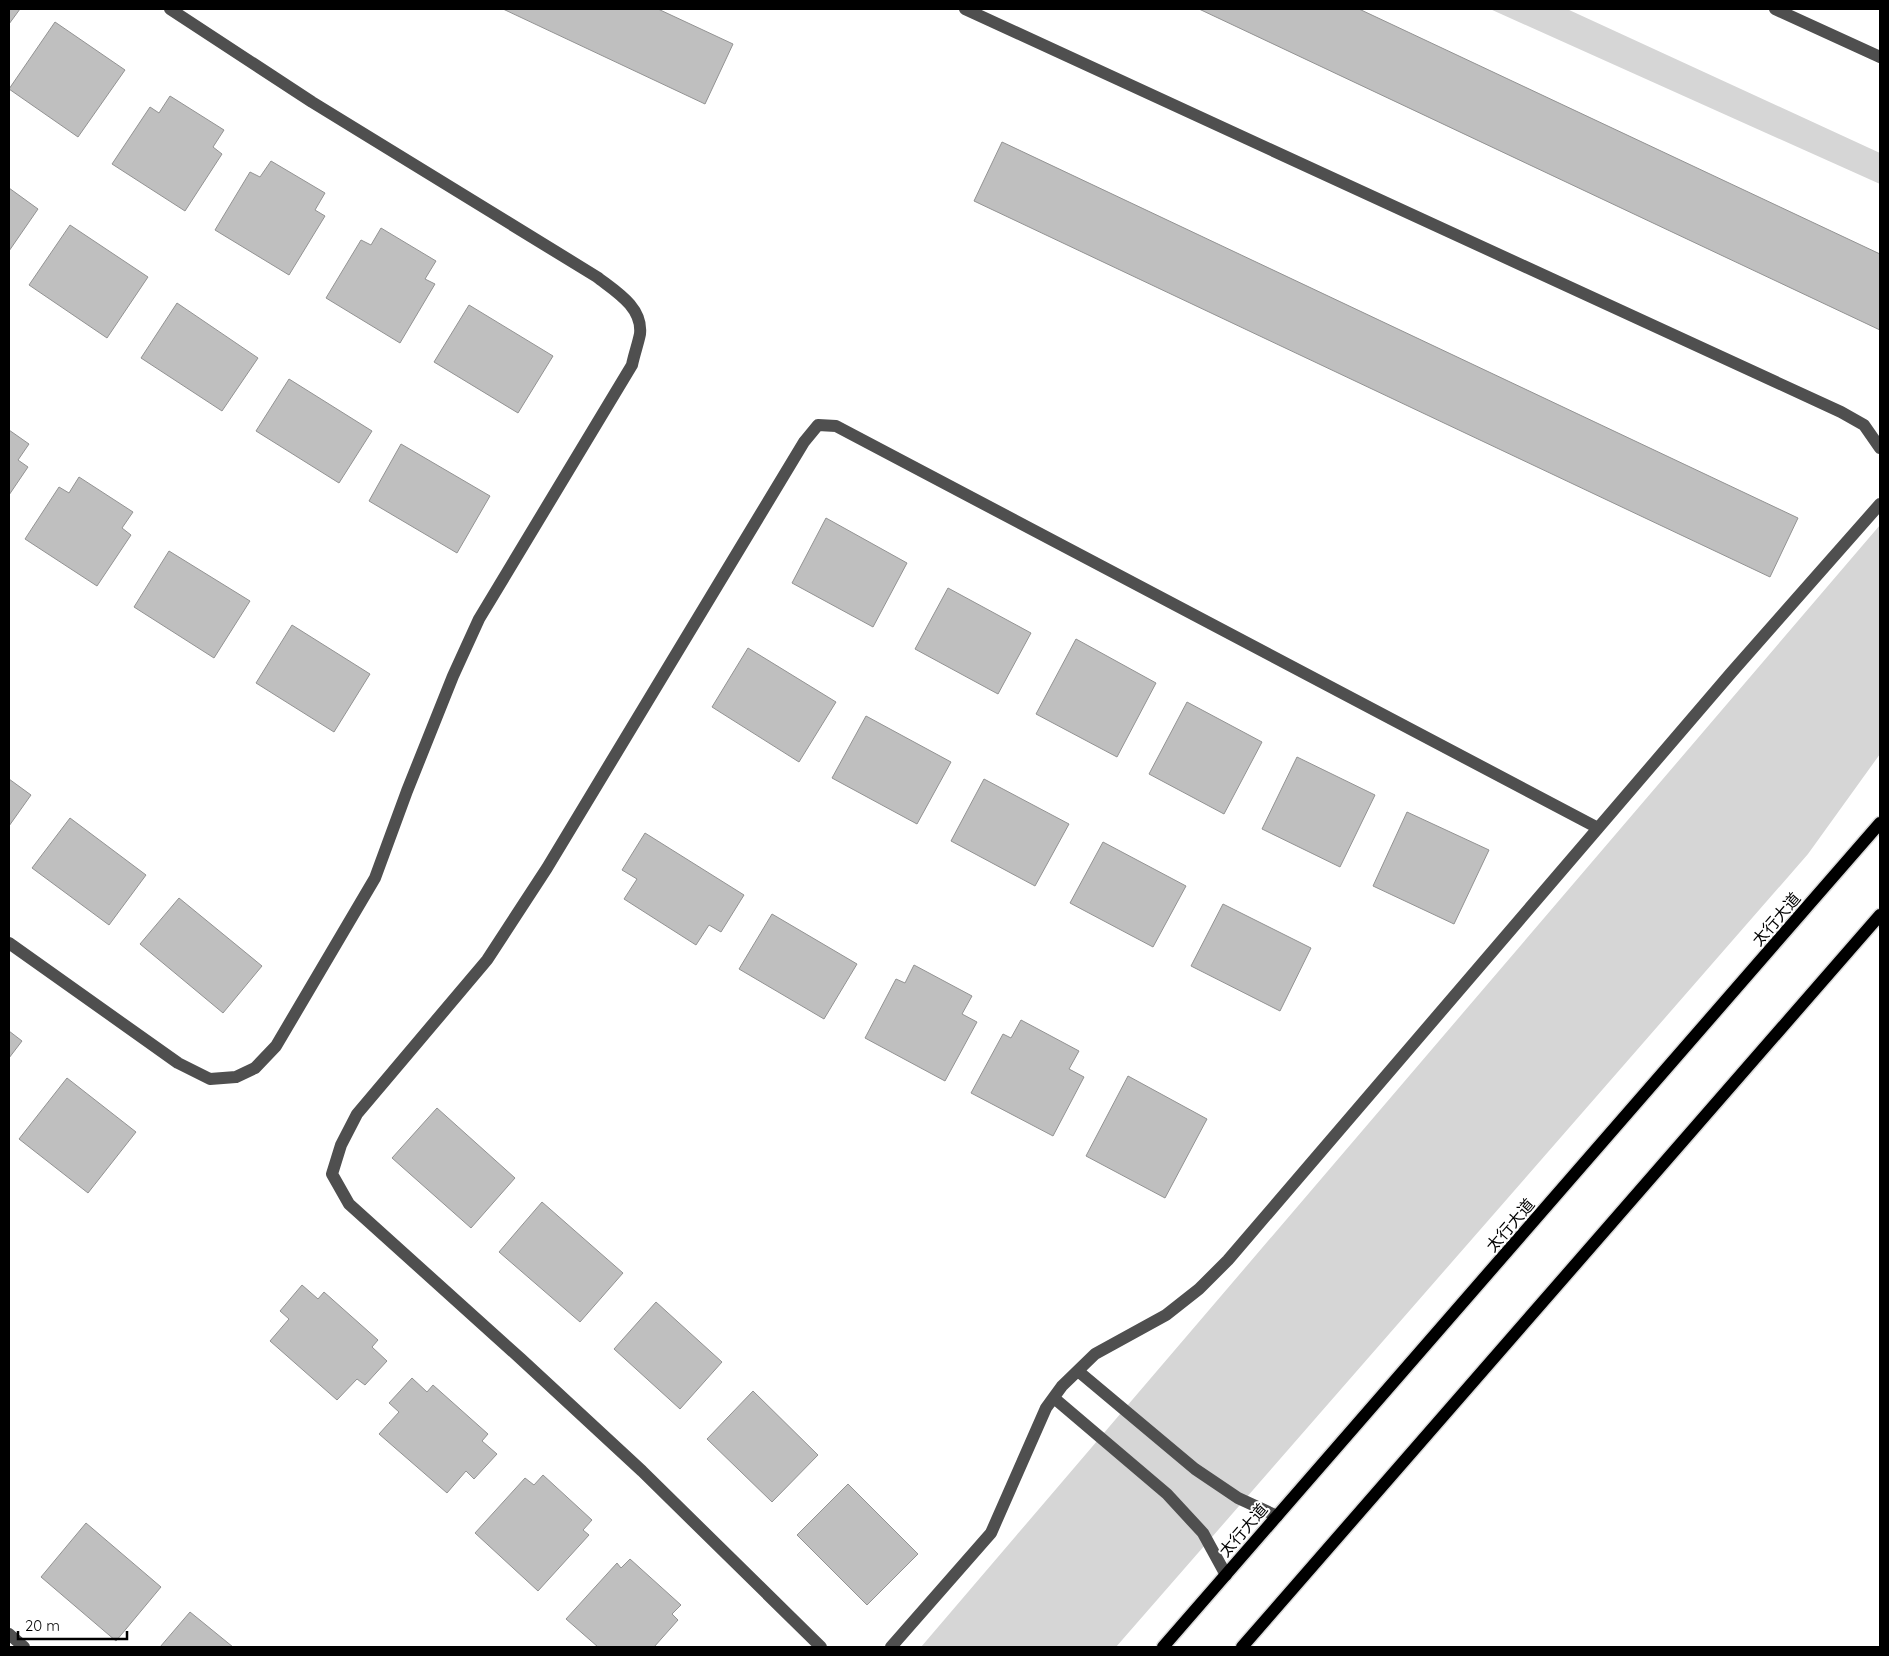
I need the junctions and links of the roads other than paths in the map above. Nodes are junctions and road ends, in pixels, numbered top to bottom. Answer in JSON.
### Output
{"nodes":[{"id":1,"x":170,"y":9,"type":"edge"},
{"id":2,"x":965,"y":9,"type":"edge"},
{"id":3,"x":1775,"y":9,"type":"edge"},
{"id":4,"x":1880,"y":57,"type":"edge"},
{"id":5,"x":1880,"y":448,"type":"edge"},
{"id":6,"x":1880,"y":504,"type":"edge"},
{"id":7,"x":1880,"y":822,"type":"edge"},
{"id":8,"x":1598,"y":828,"type":"junction"},
{"id":9,"x":1880,"y":915,"type":"edge"},
{"id":10,"x":9,"y":944,"type":"edge"},
{"id":11,"x":1078,"y":1371,"type":"junction"},
{"id":12,"x":1054,"y":1398,"type":"junction"},
{"id":13,"x":1277,"y":1516,"type":"junction"},
{"id":14,"x":1226,"y":1575,"type":"junction"},
{"id":15,"x":9,"y":1634,"type":"edge"},
{"id":16,"x":24,"y":1647,"type":"edge"},
{"id":17,"x":822,"y":1647,"type":"edge"},
{"id":18,"x":891,"y":1647,"type":"edge"},
{"id":19,"x":1162,"y":1647,"type":"edge"},
{"id":20,"x":1242,"y":1647,"type":"edge"}],
"edges":[{"from":1,"to":10,"type":"street"},
{"from":2,"to":5,"type":"street"},
{"from":3,"to":4,"type":"street"},
{"from":6,"to":8,"type":"street"},
{"from":7,"to":13,"type":"main road","name":"太行大道"},
{"from":8,"to":11,"type":"street"},
{"from":8,"to":17,"type":"street"},
{"from":9,"to":20,"type":"main road"},
{"from":11,"to":12,"type":"street"},
{"from":11,"to":13,"type":"street"},
{"from":12,"to":14,"type":"street"},
{"from":12,"to":18,"type":"street"},
{"from":13,"to":14,"type":"main road","name":"太行大道"},
{"from":14,"to":19,"type":"main road","name":"太行大道"},
{"from":15,"to":16,"type":"street"}]}
